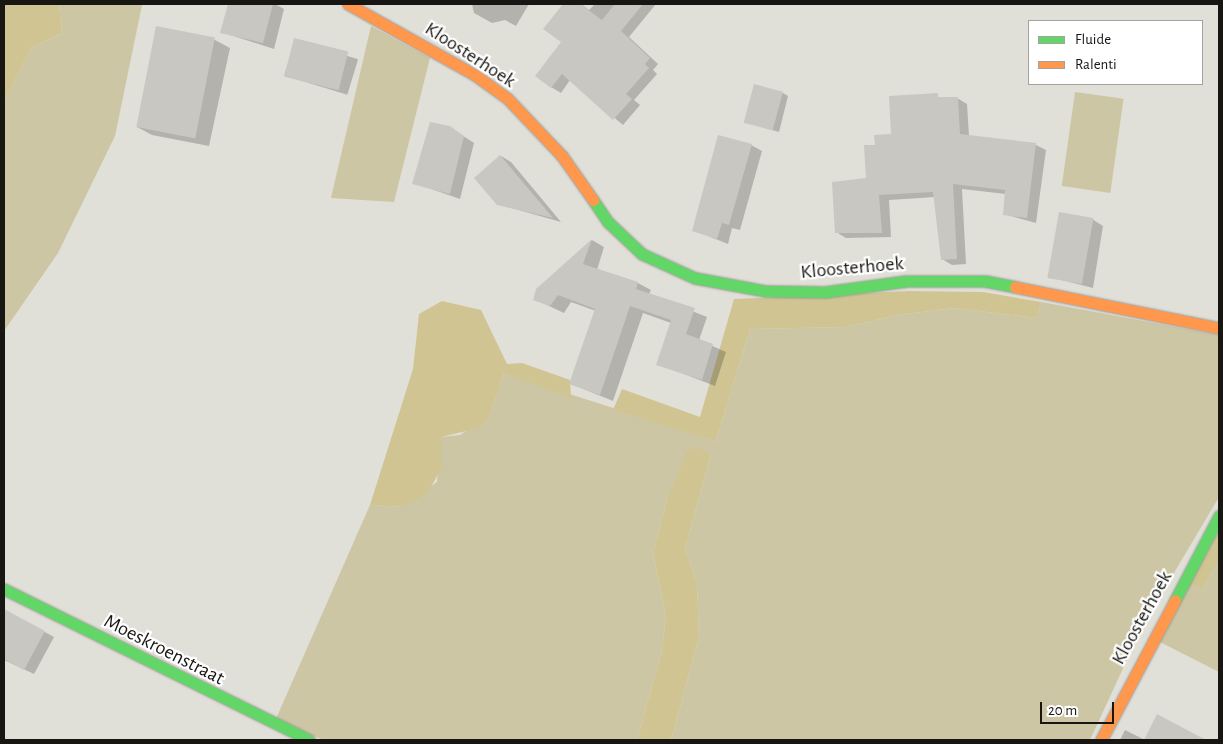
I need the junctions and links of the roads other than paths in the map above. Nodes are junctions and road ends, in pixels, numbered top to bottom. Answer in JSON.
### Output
{"nodes":[{"id":1,"x":348,"y":4,"type":"edge"},
{"id":2,"x":1219,"y":328,"type":"edge"},
{"id":3,"x":1219,"y":516,"type":"edge"},
{"id":4,"x":4,"y":589,"type":"edge"},
{"id":5,"x":308,"y":740,"type":"edge"},
{"id":6,"x":1101,"y":740,"type":"edge"}],
"edges":[{"from":1,"to":2,"type":"street","name":"Kloosterhoek"},
{"from":3,"to":6,"type":"street","name":"Kloosterhoek"},
{"from":4,"to":5,"type":"street","name":"Moeskroenstraat"}]}
